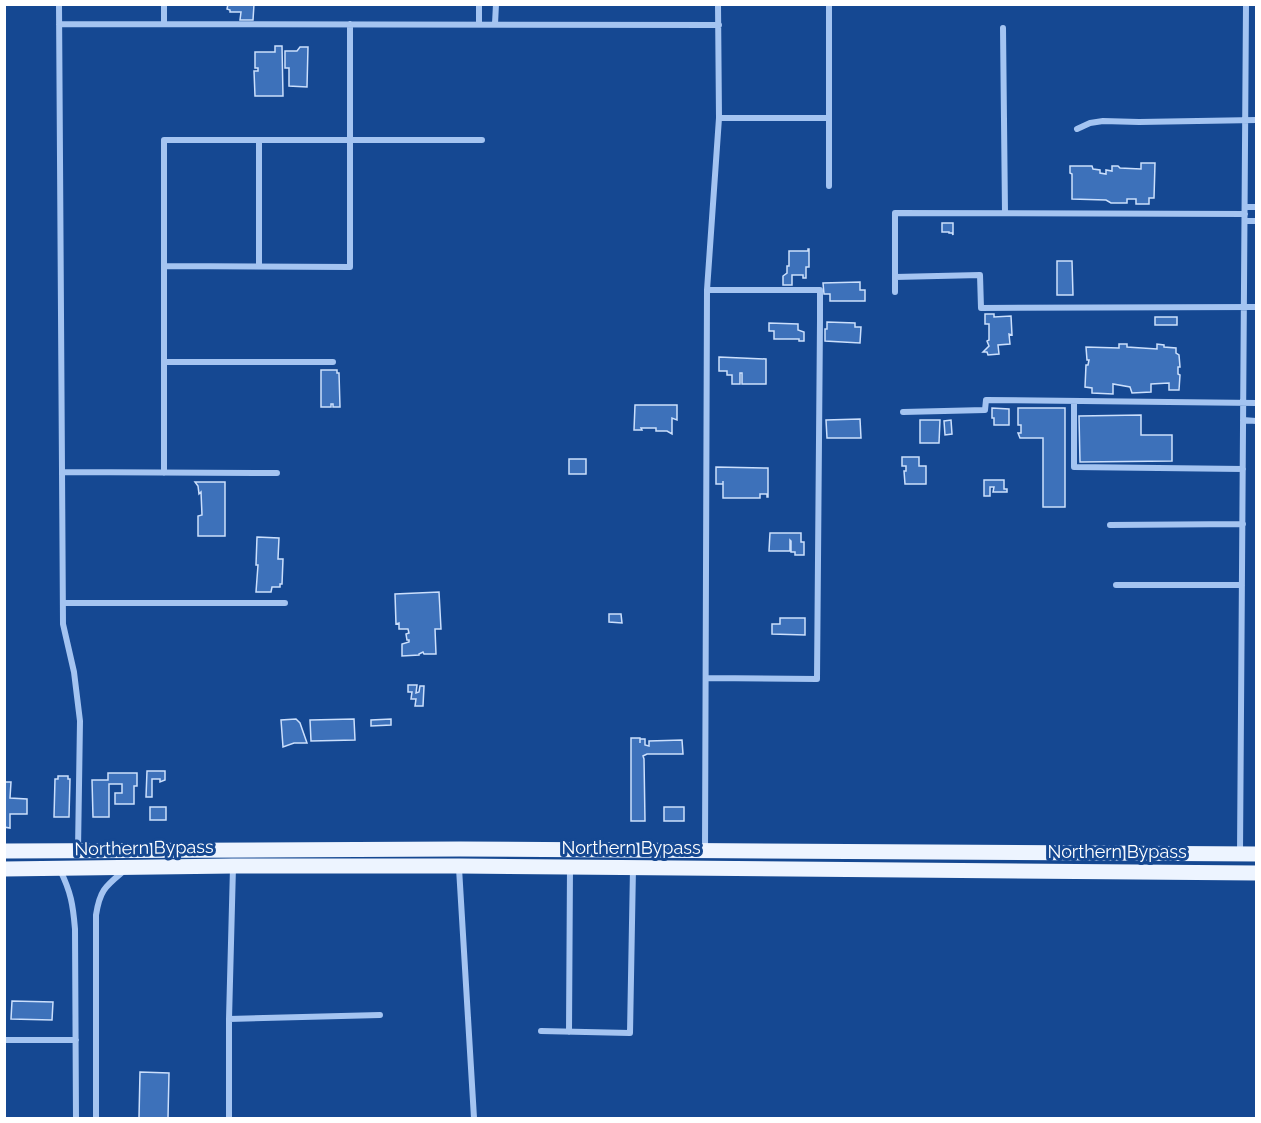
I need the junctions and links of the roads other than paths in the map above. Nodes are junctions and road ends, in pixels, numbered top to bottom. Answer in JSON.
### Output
{"nodes":[{"id":1,"x":59,"y":4,"type":"edge"},
{"id":2,"x":164,"y":4,"type":"edge"},
{"id":3,"x":479,"y":4,"type":"edge"},
{"id":4,"x":496,"y":4,"type":"edge"},
{"id":5,"x":718,"y":4,"type":"edge"},
{"id":6,"x":829,"y":4,"type":"edge"},
{"id":7,"x":1246,"y":4,"type":"edge"},
{"id":8,"x":164,"y":23,"type":"junction"},
{"id":9,"x":59,"y":24,"type":"junction"},
{"id":10,"x":350,"y":24,"type":"junction"},
{"id":11,"x":479,"y":24,"type":"junction"},
{"id":12,"x":495,"y":24,"type":"junction"},
{"id":13,"x":719,"y":25,"type":"junction"},
{"id":14,"x":1003,"y":28,"type":"dead end"},
{"id":15,"x":719,"y":118,"type":"junction"},
{"id":16,"x":829,"y":118,"type":"junction"},
{"id":17,"x":1246,"y":120,"type":"junction"},
{"id":18,"x":1257,"y":120,"type":"edge"},
{"id":19,"x":1077,"y":129,"type":"dead end"},
{"id":20,"x":259,"y":140,"type":"junction"},
{"id":21,"x":350,"y":140,"type":"junction"},
{"id":22,"x":482,"y":140,"type":"dead end"},
{"id":23,"x":829,"y":186,"type":"dead end"},
{"id":24,"x":1257,"y":207,"type":"edge"},
{"id":25,"x":1005,"y":213,"type":"junction"},
{"id":26,"x":1245,"y":214,"type":"junction"},
{"id":27,"x":1257,"y":221,"type":"edge"},
{"id":28,"x":164,"y":266,"type":"junction"},
{"id":29,"x":259,"y":267,"type":"junction"},
{"id":30,"x":895,"y":277,"type":"junction"},
{"id":31,"x":707,"y":290,"type":"junction"},
{"id":32,"x":895,"y":292,"type":"dead end"},
{"id":33,"x":1244,"y":307,"type":"junction"},
{"id":34,"x":1257,"y":307,"type":"edge"},
{"id":35,"x":164,"y":362,"type":"junction"},
{"id":36,"x":333,"y":362,"type":"dead end"},
{"id":37,"x":1074,"y":402,"type":"junction"},
{"id":38,"x":1243,"y":403,"type":"junction"},
{"id":39,"x":1257,"y":403,"type":"edge"},
{"id":40,"x":903,"y":412,"type":"dead end"},
{"id":41,"x":1243,"y":420,"type":"junction"},
{"id":42,"x":1257,"y":421,"type":"edge"},
{"id":43,"x":1243,"y":469,"type":"junction"},
{"id":44,"x":62,"y":472,"type":"junction"},
{"id":45,"x":164,"y":473,"type":"junction"},
{"id":46,"x":277,"y":473,"type":"dead end"},
{"id":47,"x":1243,"y":524,"type":"junction"},
{"id":48,"x":1110,"y":525,"type":"dead end"},
{"id":49,"x":1116,"y":585,"type":"dead end"},
{"id":50,"x":1242,"y":585,"type":"junction"},
{"id":51,"x":63,"y":603,"type":"junction"},
{"id":52,"x":285,"y":603,"type":"dead end"},
{"id":53,"x":706,"y":678,"type":"junction"},
{"id":54,"x":300,"y":850,"type":"junction"},
{"id":55,"x":4,"y":851,"type":"edge"},
{"id":56,"x":78,"y":851,"type":"junction"},
{"id":57,"x":705,"y":851,"type":"junction"},
{"id":58,"x":1240,"y":854,"type":"junction"},
{"id":59,"x":1257,"y":854,"type":"edge"},
{"id":60,"x":233,"y":866,"type":"junction"},
{"id":61,"x":300,"y":866,"type":"junction"},
{"id":62,"x":459,"y":866,"type":"junction"},
{"id":63,"x":128,"y":867,"type":"junction"},
{"id":64,"x":570,"y":867,"type":"junction"},
{"id":65,"x":633,"y":867,"type":"junction"},
{"id":66,"x":4,"y":869,"type":"edge"},
{"id":67,"x":60,"y":869,"type":"junction"},
{"id":68,"x":1257,"y":873,"type":"edge"},
{"id":69,"x":380,"y":1015,"type":"dead end"},
{"id":70,"x":229,"y":1019,"type":"junction"},
{"id":71,"x":541,"y":1031,"type":"dead end"},
{"id":72,"x":569,"y":1032,"type":"junction"},
{"id":73,"x":75,"y":1040,"type":"junction"},
{"id":74,"x":4,"y":1041,"type":"edge"},
{"id":75,"x":75,"y":1119,"type":"edge"},
{"id":76,"x":96,"y":1119,"type":"edge"},
{"id":77,"x":229,"y":1119,"type":"edge"},
{"id":78,"x":474,"y":1119,"type":"edge"}],
"edges":[{"from":1,"to":9,"type":"street"},
{"from":2,"to":8,"type":"street"},
{"from":3,"to":11,"type":"street"},
{"from":4,"to":12,"type":"street"},
{"from":5,"to":13,"type":"street"},
{"from":6,"to":16,"type":"street"},
{"from":7,"to":17,"type":"street"},
{"from":8,"to":9,"type":"street"},
{"from":8,"to":10,"type":"street"},
{"from":9,"to":44,"type":"street"},
{"from":10,"to":11,"type":"street"},
{"from":10,"to":21,"type":"street"},
{"from":11,"to":12,"type":"street"},
{"from":12,"to":13,"type":"street"},
{"from":13,"to":15,"type":"street"},
{"from":14,"to":25,"type":"street"},
{"from":15,"to":16,"type":"street"},
{"from":15,"to":31,"type":"street"},
{"from":16,"to":23,"type":"street"},
{"from":17,"to":18,"type":"street"},
{"from":17,"to":19,"type":"street"},
{"from":17,"to":26,"type":"street"},
{"from":20,"to":21,"type":"street"},
{"from":20,"to":28,"type":"street"},
{"from":20,"to":29,"type":"street"},
{"from":21,"to":22,"type":"street"},
{"from":21,"to":29,"type":"street"},
{"from":24,"to":26,"type":"street"},
{"from":25,"to":26,"type":"street"},
{"from":25,"to":30,"type":"street"},
{"from":26,"to":27,"type":"street"},
{"from":26,"to":33,"type":"street"},
{"from":28,"to":29,"type":"street"},
{"from":28,"to":35,"type":"street"},
{"from":30,"to":32,"type":"street"},
{"from":30,"to":33,"type":"street"},
{"from":31,"to":53,"type":"street"},
{"from":31,"to":53,"type":"street"},
{"from":33,"to":34,"type":"street"},
{"from":33,"to":38,"type":"street"},
{"from":35,"to":36,"type":"street"},
{"from":35,"to":45,"type":"street"},
{"from":37,"to":38,"type":"street"},
{"from":37,"to":40,"type":"street"},
{"from":37,"to":43,"type":"street"},
{"from":38,"to":39,"type":"street"},
{"from":38,"to":41,"type":"street"},
{"from":41,"to":42,"type":"street"},
{"from":41,"to":43,"type":"street"},
{"from":43,"to":47,"type":"street"},
{"from":44,"to":45,"type":"street"},
{"from":44,"to":51,"type":"street"},
{"from":45,"to":46,"type":"street"},
{"from":47,"to":48,"type":"street"},
{"from":47,"to":50,"type":"street"},
{"from":49,"to":50,"type":"street"},
{"from":50,"to":58,"type":"street"},
{"from":51,"to":52,"type":"street"},
{"from":51,"to":56,"type":"street"},
{"from":53,"to":57,"type":"street"},
{"from":54,"to":56,"type":"main road","name":"Northern Bypass"},
{"from":54,"to":57,"type":"main road","name":"Northern Bypass"},
{"from":54,"to":61,"type":"main road"},
{"from":55,"to":56,"type":"main road","name":"Northern Bypass"},
{"from":57,"to":58,"type":"main road","name":"Northern Bypass"},
{"from":58,"to":59,"type":"main road","name":"Northern Bypass"},
{"from":60,"to":61,"type":"main road","name":"Northern Bypass"},
{"from":60,"to":63,"type":"main road","name":"Northern Bypass"},
{"from":60,"to":70,"type":"street"},
{"from":61,"to":62,"type":"main road","name":"Northern Bypass"},
{"from":62,"to":64,"type":"main road","name":"Northern Bypass"},
{"from":62,"to":78,"type":"street"},
{"from":63,"to":67,"type":"main road","name":"Northern Bypass"},
{"from":63,"to":76,"type":"street"},
{"from":64,"to":65,"type":"main road","name":"Northern Bypass"},
{"from":64,"to":72,"type":"street"},
{"from":65,"to":68,"type":"main road","name":"Northern Bypass"},
{"from":65,"to":72,"type":"street"},
{"from":66,"to":67,"type":"main road","name":"Northern Bypass"},
{"from":67,"to":73,"type":"street"},
{"from":69,"to":70,"type":"street"},
{"from":70,"to":77,"type":"street"},
{"from":71,"to":72,"type":"street"},
{"from":73,"to":74,"type":"street"},
{"from":73,"to":75,"type":"street"}]}
